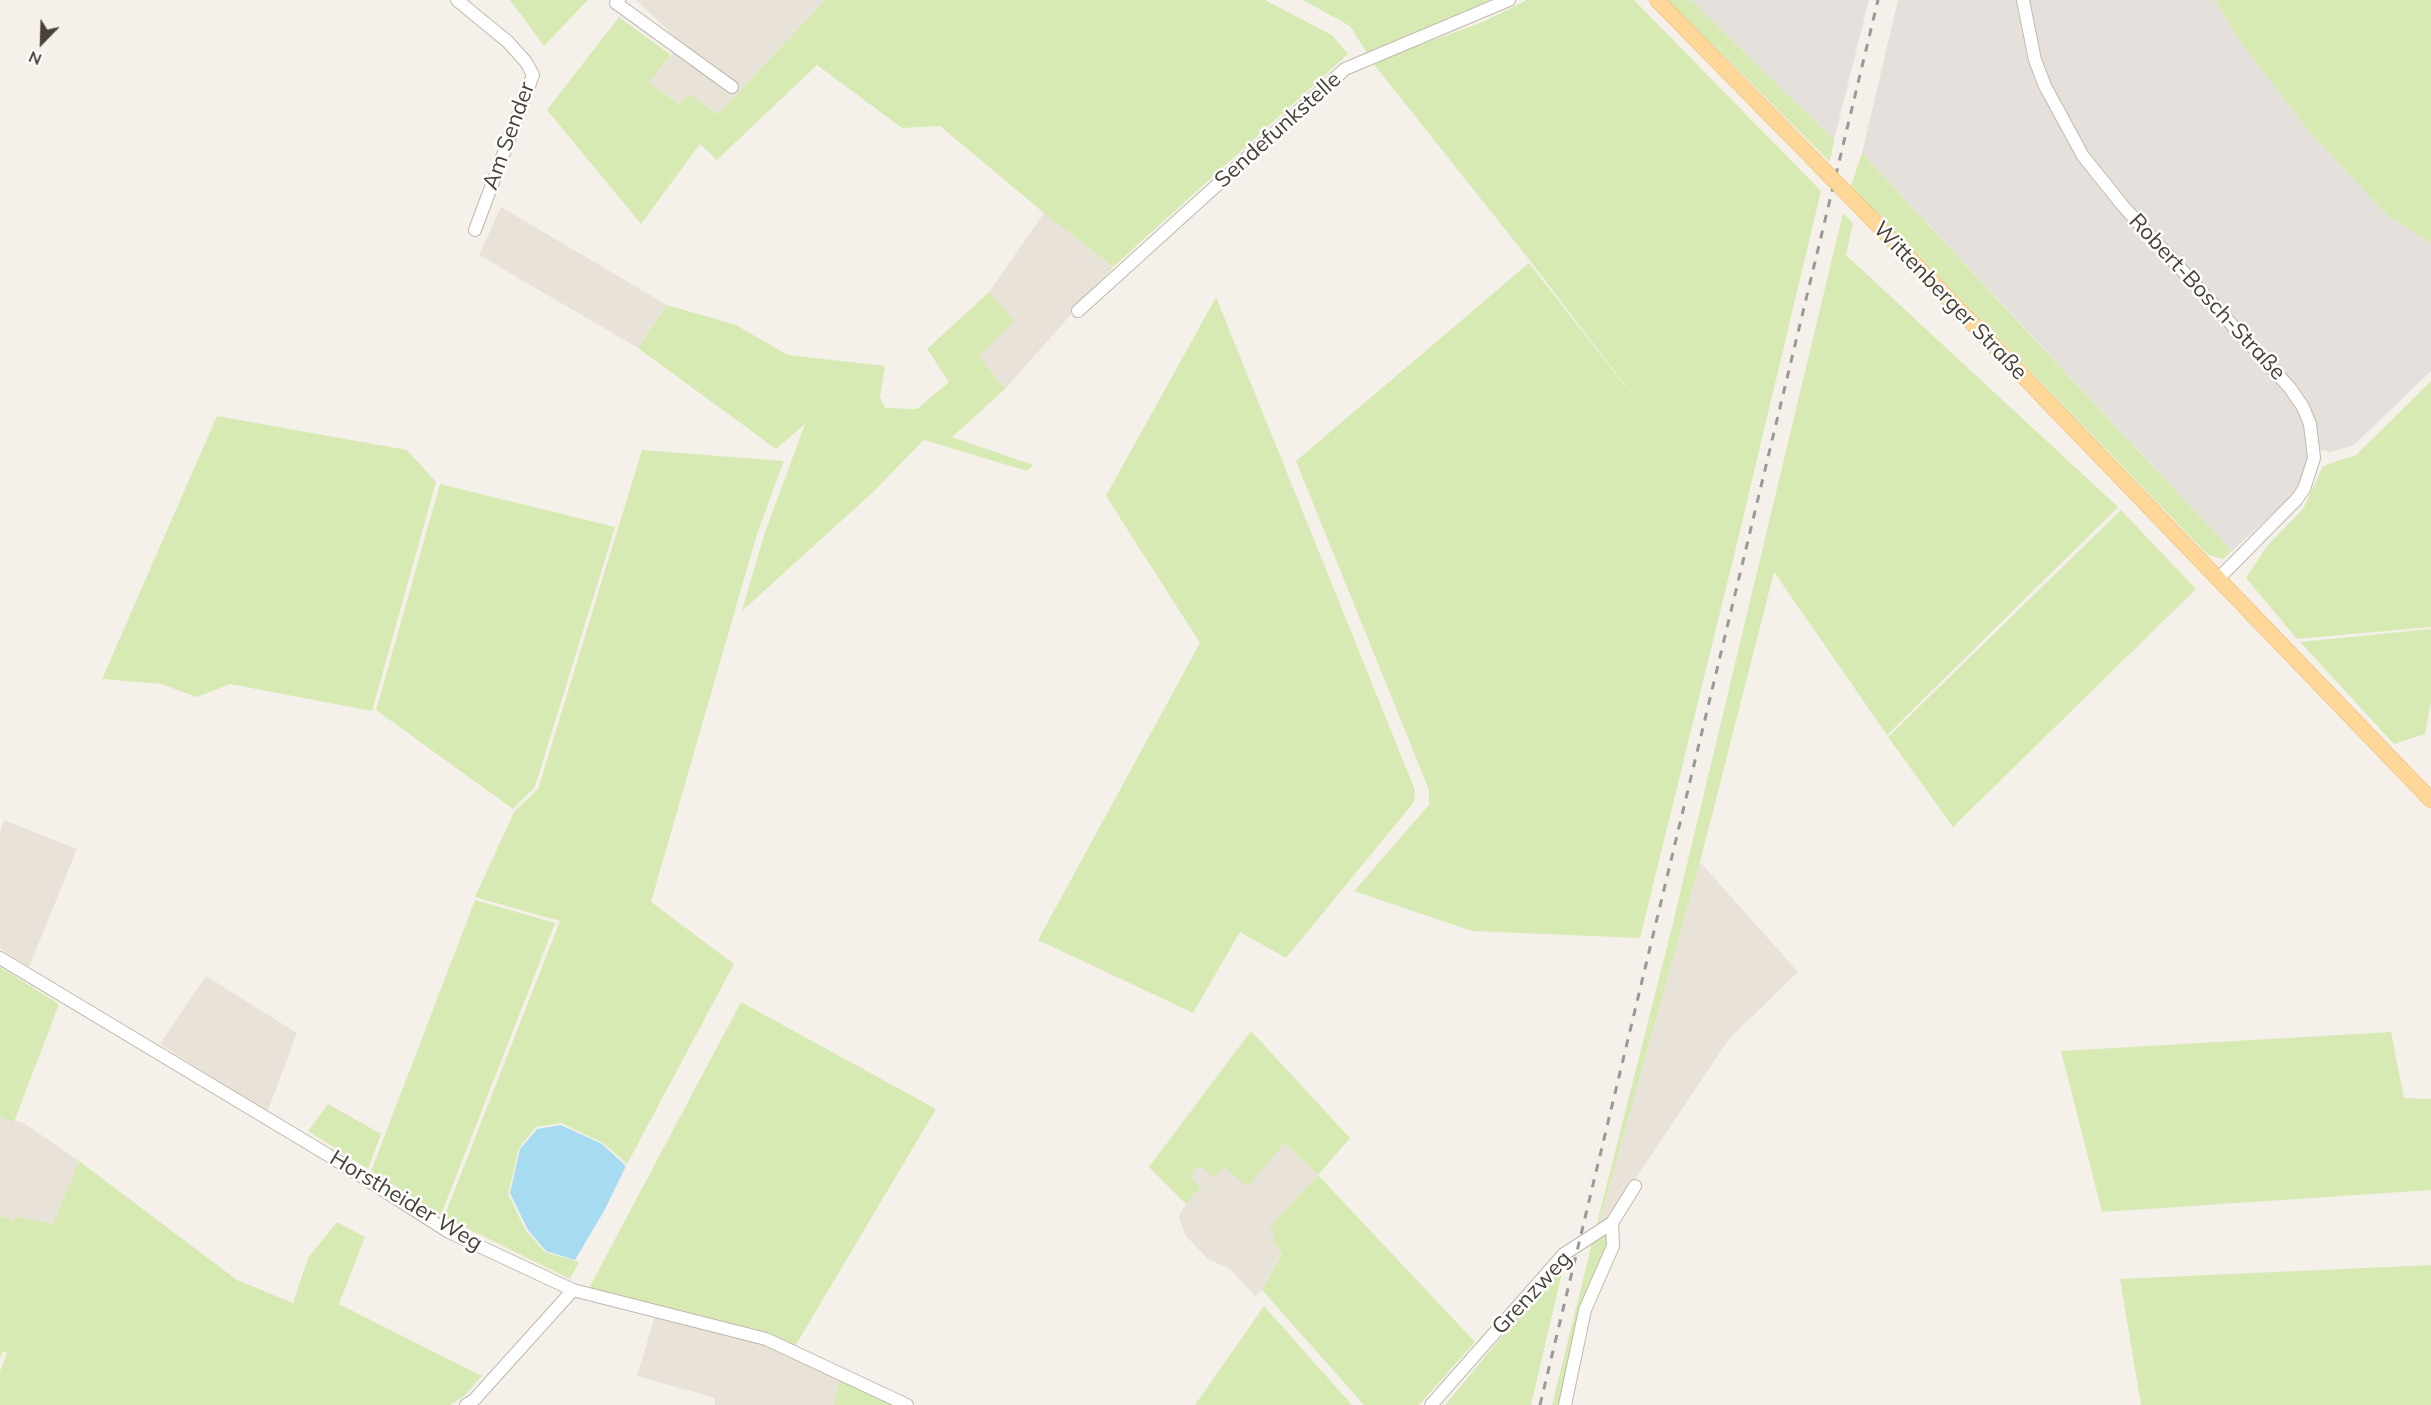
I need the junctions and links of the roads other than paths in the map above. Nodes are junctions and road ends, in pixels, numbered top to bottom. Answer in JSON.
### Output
{"nodes":[{"id":1,"x":457,"y":0,"type":"edge"},
{"id":2,"x":619,"y":0,"type":"edge"},
{"id":3,"x":1509,"y":0,"type":"edge"},
{"id":4,"x":1657,"y":0,"type":"edge"},
{"id":5,"x":2023,"y":0,"type":"edge"},
{"id":6,"x":732,"y":87,"type":"dead end"},
{"id":7,"x":475,"y":230,"type":"dead end"},
{"id":8,"x":1078,"y":311,"type":"dead end"},
{"id":9,"x":2218,"y":579,"type":"junction"},
{"id":10,"x":2431,"y":800,"type":"edge"},
{"id":11,"x":0,"y":958,"type":"edge"},
{"id":12,"x":1635,"y":1186,"type":"dead end"},
{"id":13,"x":1612,"y":1223,"type":"junction"},
{"id":14,"x":573,"y":1290,"type":"junction"},
{"id":15,"x":466,"y":1405,"type":"edge"},
{"id":16,"x":908,"y":1405,"type":"edge"},
{"id":17,"x":1431,"y":1405,"type":"edge"},
{"id":18,"x":1565,"y":1405,"type":"edge"}],
"edges":[{"from":1,"to":7,"type":"street","name":"Am Sender"},
{"from":2,"to":6,"type":"street"},
{"from":3,"to":8,"type":"street","name":"Sendefunkstelle"},
{"from":4,"to":9,"type":"main road","name":"Wittenberger Straße","bridge":true},
{"from":5,"to":9,"type":"street","name":"Robert-Bosch-Straße"},
{"from":9,"to":10,"type":"main road","name":"Wittenberger Straße"},
{"from":11,"to":14,"type":"street","name":"Horstheider Weg"},
{"from":12,"to":13,"type":"street","name":"Grenzweg"},
{"from":13,"to":17,"type":"street","name":"Grenzweg"},
{"from":13,"to":18,"type":"street"},
{"from":14,"to":15,"type":"street"},
{"from":14,"to":16,"type":"street","name":"Horstheider Weg"}]}
